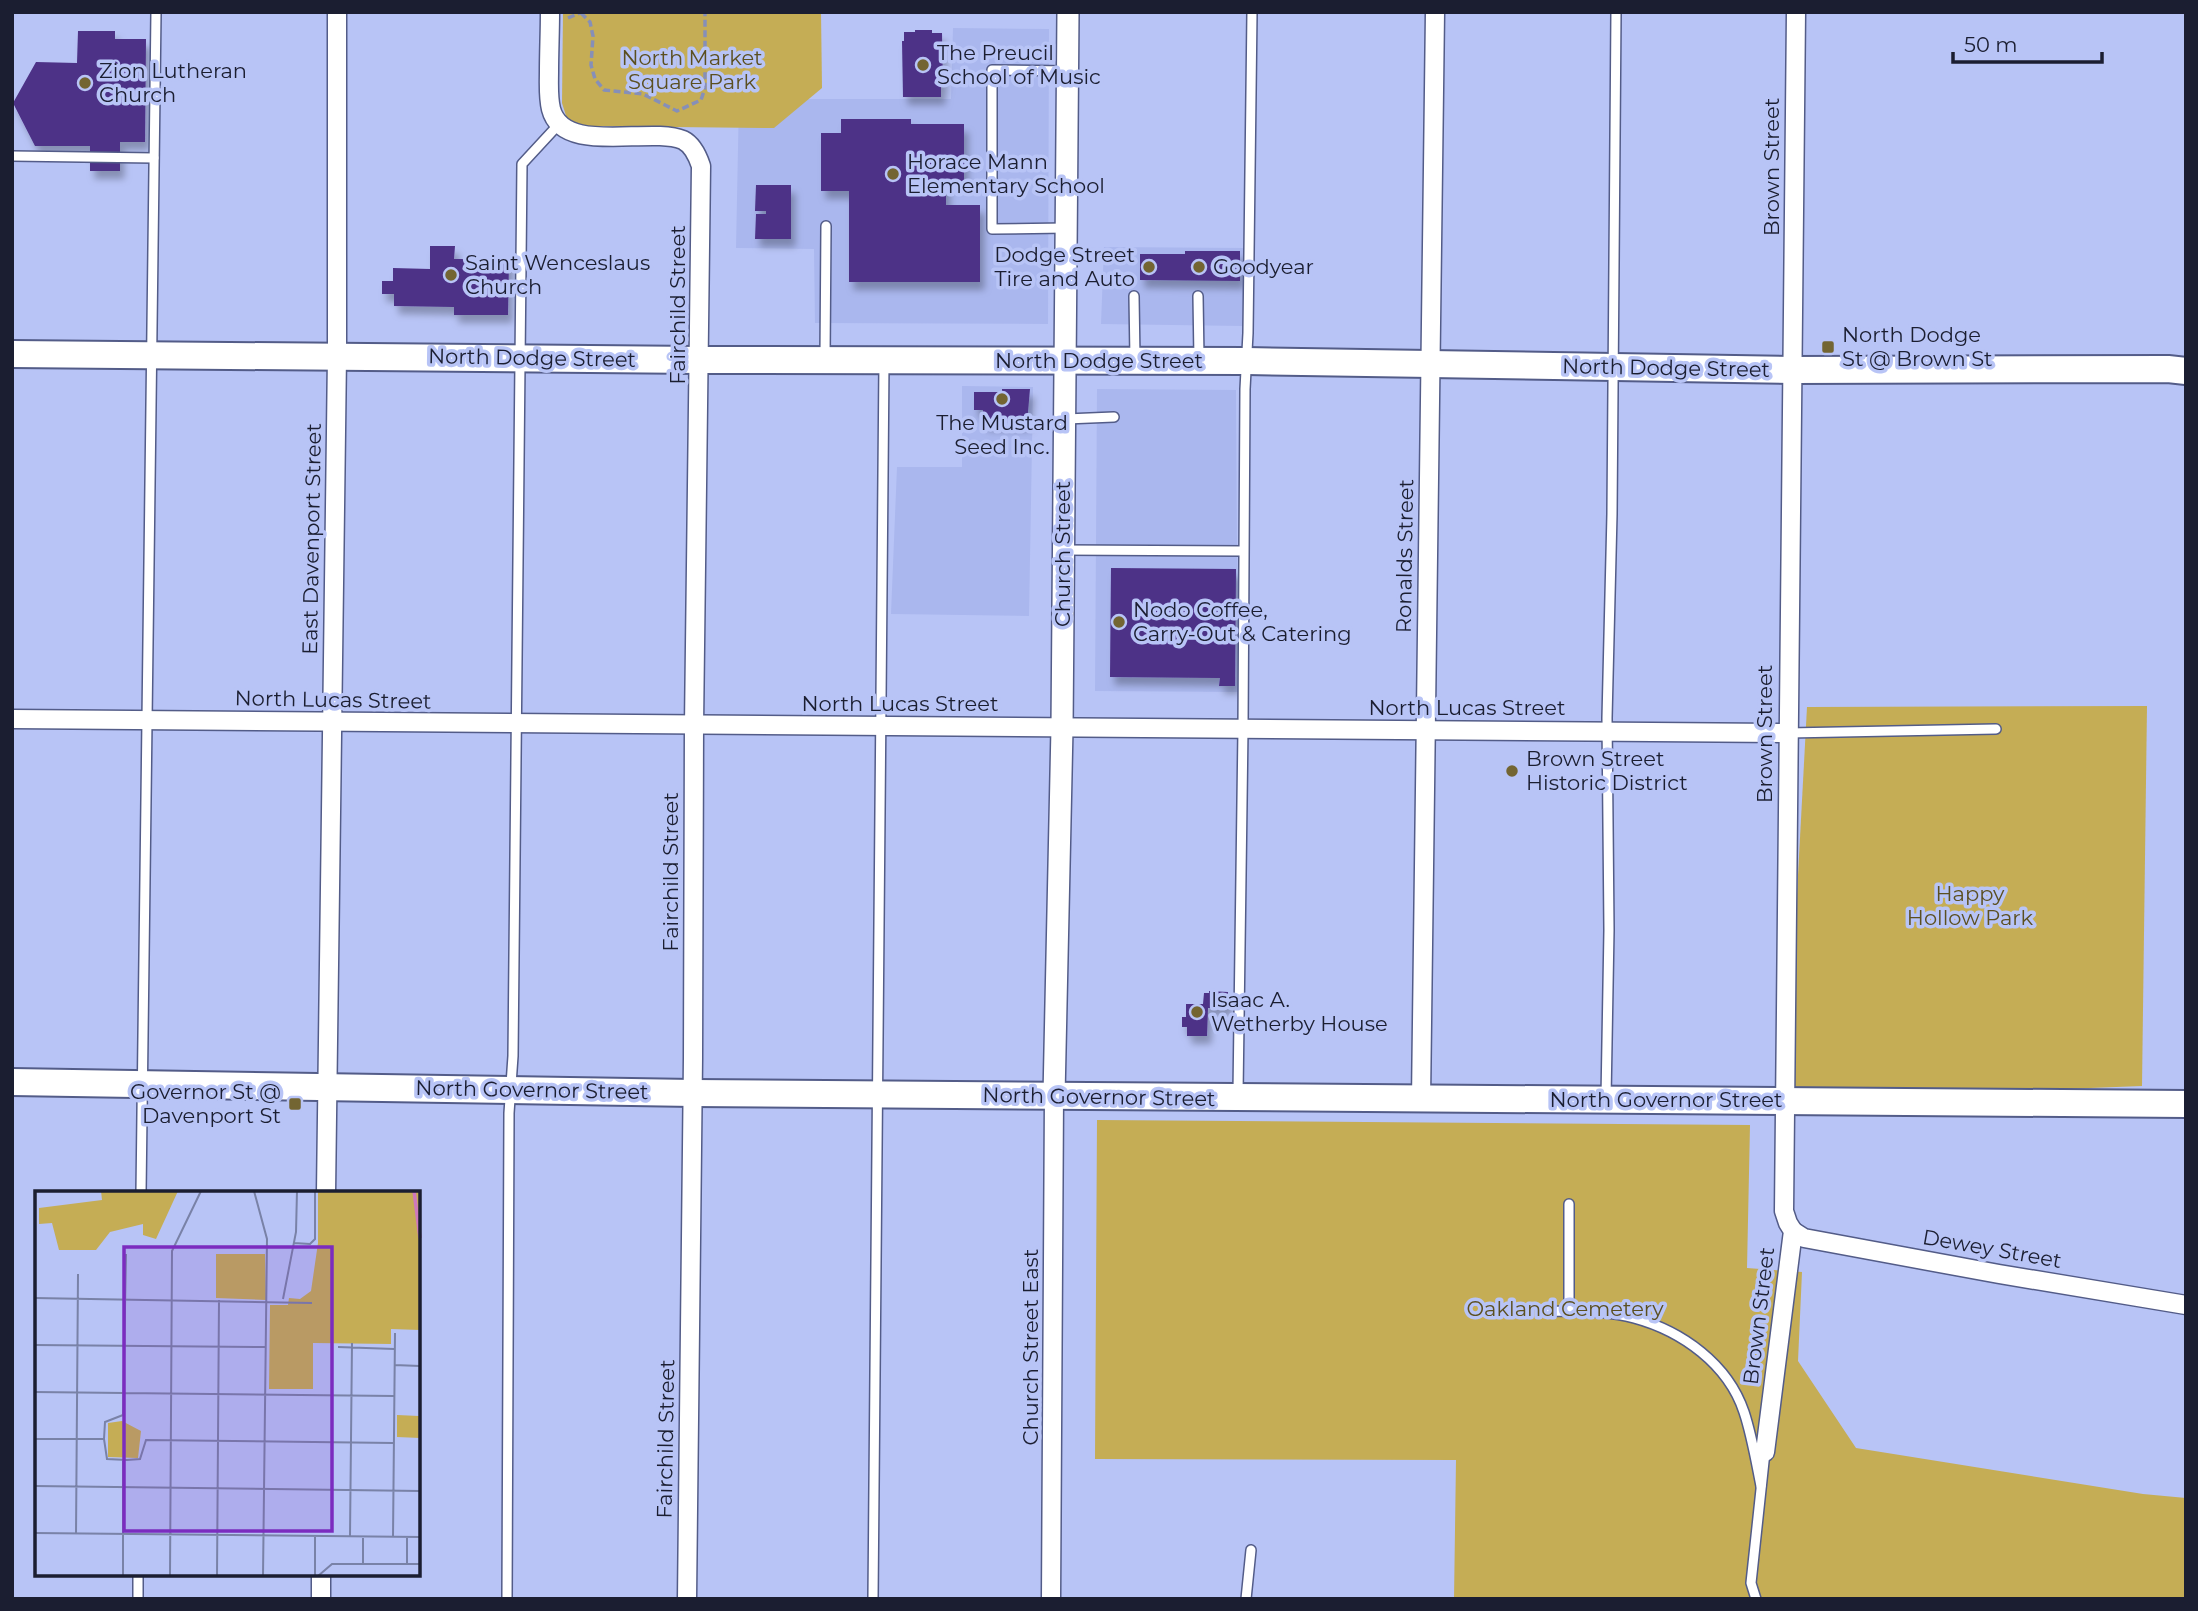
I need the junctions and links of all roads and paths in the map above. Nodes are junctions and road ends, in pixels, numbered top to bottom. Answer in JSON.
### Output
{"nodes":[{"id":1,"x":156,"y":12,"type":"edge"},
{"id":2,"x":337,"y":12,"type":"edge"},
{"id":3,"x":550,"y":12,"type":"edge"},
{"id":4,"x":705,"y":12,"type":"edge"},
{"id":5,"x":1068,"y":12,"type":"edge"},
{"id":6,"x":1252,"y":12,"type":"edge"},
{"id":7,"x":1435,"y":12,"type":"edge"},
{"id":8,"x":1616,"y":12,"type":"edge"},
{"id":9,"x":1796,"y":12,"type":"edge"},
{"id":10,"x":581,"y":13,"type":"edge"},
{"id":11,"x":1067,"y":71,"type":"junction"},
{"id":12,"x":559,"y":124,"type":"junction"},
{"id":13,"x":12,"y":156,"type":"edge"},
{"id":14,"x":154,"y":158,"type":"junction"},
{"id":15,"x":826,"y":226,"type":"dead end"},
{"id":16,"x":1066,"y":228,"type":"junction"},
{"id":17,"x":1134,"y":296,"type":"dead end"},
{"id":18,"x":1198,"y":296,"type":"dead end"},
{"id":19,"x":12,"y":354,"type":"edge"},
{"id":20,"x":152,"y":354,"type":"junction"},
{"id":21,"x":337,"y":355,"type":"junction"},
{"id":22,"x":520,"y":358,"type":"junction"},
{"id":23,"x":700,"y":360,"type":"junction"},
{"id":24,"x":825,"y":360,"type":"junction"},
{"id":25,"x":884,"y":361,"type":"junction"},
{"id":26,"x":1064,"y":361,"type":"junction"},
{"id":27,"x":1135,"y":361,"type":"junction"},
{"id":28,"x":1199,"y":361,"type":"junction"},
{"id":29,"x":1247,"y":361,"type":"junction"},
{"id":30,"x":1430,"y":365,"type":"junction"},
{"id":31,"x":1614,"y":367,"type":"junction"},
{"id":32,"x":1793,"y":370,"type":"junction"},
{"id":33,"x":2186,"y":371,"type":"edge"},
{"id":34,"x":1114,"y":417,"type":"dead end"},
{"id":35,"x":1064,"y":419,"type":"junction"},
{"id":36,"x":1063,"y":550,"type":"junction"},
{"id":37,"x":1243,"y":551,"type":"junction"},
{"id":38,"x":12,"y":719,"type":"edge"},
{"id":39,"x":147,"y":720,"type":"junction"},
{"id":40,"x":332,"y":723,"type":"junction"},
{"id":41,"x":516,"y":724,"type":"junction"},
{"id":42,"x":694,"y":726,"type":"junction"},
{"id":43,"x":880,"y":727,"type":"junction"},
{"id":44,"x":1062,"y":728,"type":"junction"},
{"id":45,"x":1243,"y":729,"type":"junction"},
{"id":46,"x":1996,"y":729,"type":"dead end"},
{"id":47,"x":1426,"y":731,"type":"junction"},
{"id":48,"x":1607,"y":732,"type":"junction"},
{"id":49,"x":1788,"y":733,"type":"junction"},
{"id":50,"x":12,"y":1082,"type":"edge"},
{"id":51,"x":142,"y":1083,"type":"junction"},
{"id":52,"x":327,"y":1086,"type":"junction"},
{"id":53,"x":511,"y":1090,"type":"junction"},
{"id":54,"x":693,"y":1093,"type":"junction"},
{"id":55,"x":877,"y":1095,"type":"junction"},
{"id":56,"x":1054,"y":1096,"type":"junction"},
{"id":57,"x":1238,"y":1098,"type":"junction"},
{"id":58,"x":1421,"y":1100,"type":"junction"},
{"id":59,"x":1606,"y":1100,"type":"junction"},
{"id":60,"x":1786,"y":1100,"type":"junction"},
{"id":61,"x":2186,"y":1104,"type":"edge"},
{"id":62,"x":141,"y":1191,"type":"edge"},
{"id":63,"x":326,"y":1191,"type":"edge"},
{"id":64,"x":1569,"y":1204,"type":"dead end"},
{"id":65,"x":1793,"y":1231,"type":"junction"},
{"id":66,"x":2186,"y":1305,"type":"edge"},
{"id":67,"x":1543,"y":1311,"type":"dead end"},
{"id":68,"x":1569,"y":1312,"type":"junction"},
{"id":69,"x":1765,"y":1452,"type":"joint"},
{"id":70,"x":1761,"y":1486,"type":"junction"},
{"id":71,"x":1251,"y":1550,"type":"dead end"},
{"id":72,"x":138,"y":1576,"type":"edge"},
{"id":73,"x":321,"y":1576,"type":"edge"},
{"id":74,"x":138,"y":1599,"type":"edge"},
{"id":75,"x":321,"y":1599,"type":"edge"},
{"id":76,"x":507,"y":1599,"type":"edge"},
{"id":77,"x":687,"y":1599,"type":"edge"},
{"id":78,"x":873,"y":1599,"type":"edge"},
{"id":79,"x":1051,"y":1599,"type":"edge"},
{"id":80,"x":1246,"y":1599,"type":"edge"},
{"id":81,"x":1756,"y":1599,"type":"edge"}],
"edges":[{"from":1,"to":14,"type":"lane"},
{"from":2,"to":21,"type":"street","name":"East Davenport Street"},
{"from":3,"to":12,"type":"street"},
{"from":4,"to":10,"type":"path"},
{"from":5,"to":11,"type":"street","name":"Church Street"},
{"from":6,"to":29,"type":"lane"},
{"from":7,"to":30,"type":"street","name":"Ronalds Street"},
{"from":8,"to":31,"type":"lane"},
{"from":9,"to":32,"type":"street","name":"Brown Street"},
{"from":11,"to":16,"type":"street","name":"Church Street"},
{"from":11,"to":16,"type":"lane"},
{"from":12,"to":22,"type":"lane"},
{"from":12,"to":23,"type":"street","name":"Fairchild Street"},
{"from":13,"to":14,"type":"lane"},
{"from":14,"to":20,"type":"lane"},
{"from":15,"to":24,"type":"lane"},
{"from":16,"to":26,"type":"street","name":"Church Street"},
{"from":17,"to":27,"type":"lane"},
{"from":18,"to":28,"type":"lane"},
{"from":19,"to":20,"type":"main road","name":"North Dodge Street"},
{"from":20,"to":21,"type":"main road","name":"North Dodge Street"},
{"from":20,"to":39,"type":"lane"},
{"from":21,"to":22,"type":"main road","name":"North Dodge Street"},
{"from":21,"to":40,"type":"street","name":"East Davenport Street"},
{"from":22,"to":23,"type":"main road","name":"North Dodge Street"},
{"from":22,"to":41,"type":"lane"},
{"from":23,"to":24,"type":"main road","name":"North Dodge Street"},
{"from":23,"to":42,"type":"street","name":"Fairchild Street"},
{"from":24,"to":25,"type":"main road","name":"North Dodge Street"},
{"from":25,"to":26,"type":"main road","name":"North Dodge Street"},
{"from":25,"to":43,"type":"lane"},
{"from":26,"to":27,"type":"main road","name":"North Dodge Street"},
{"from":26,"to":35,"type":"street","name":"Church Street"},
{"from":27,"to":28,"type":"main road","name":"North Dodge Street"},
{"from":28,"to":29,"type":"main road","name":"North Dodge Street"},
{"from":29,"to":30,"type":"main road","name":"North Dodge Street"},
{"from":29,"to":37,"type":"lane"},
{"from":30,"to":31,"type":"main road","name":"North Dodge Street"},
{"from":30,"to":47,"type":"street","name":"Ronalds Street"},
{"from":31,"to":32,"type":"main road","name":"North Dodge Street"},
{"from":31,"to":48,"type":"lane"},
{"from":32,"to":33,"type":"main road","name":"North Dodge Street"},
{"from":32,"to":49,"type":"street","name":"Brown Street"},
{"from":34,"to":35,"type":"lane"},
{"from":35,"to":36,"type":"street","name":"Church Street"},
{"from":36,"to":37,"type":"lane"},
{"from":36,"to":44,"type":"street","name":"Church Street"},
{"from":37,"to":45,"type":"lane"},
{"from":38,"to":39,"type":"street","name":"North Lucas Street"},
{"from":39,"to":40,"type":"street","name":"North Lucas Street"},
{"from":39,"to":51,"type":"lane"},
{"from":40,"to":41,"type":"street","name":"North Lucas Street"},
{"from":40,"to":52,"type":"street","name":"East Davenport Street"},
{"from":41,"to":42,"type":"street","name":"North Lucas Street"},
{"from":41,"to":53,"type":"lane"},
{"from":42,"to":43,"type":"street","name":"North Lucas Street"},
{"from":42,"to":54,"type":"street","name":"Fairchild Street"},
{"from":43,"to":44,"type":"street","name":"North Lucas Street"},
{"from":43,"to":55,"type":"lane"},
{"from":44,"to":45,"type":"street","name":"North Lucas Street"},
{"from":44,"to":56,"type":"street","name":"Church Street"},
{"from":45,"to":47,"type":"street","name":"North Lucas Street"},
{"from":45,"to":57,"type":"lane"},
{"from":46,"to":49,"type":"lane"},
{"from":47,"to":48,"type":"street","name":"North Lucas Street"},
{"from":47,"to":58,"type":"street","name":"Ronalds Street"},
{"from":48,"to":49,"type":"street","name":"North Lucas Street"},
{"from":48,"to":59,"type":"lane"},
{"from":49,"to":60,"type":"street","name":"Brown Street"},
{"from":50,"to":51,"type":"main road","name":"North Governor Street"},
{"from":51,"to":52,"type":"main road","name":"North Governor Street"},
{"from":51,"to":62,"type":"lane"},
{"from":52,"to":53,"type":"main road","name":"North Governor Street"},
{"from":52,"to":63,"type":"street","name":"East Davenport Street"},
{"from":53,"to":54,"type":"main road","name":"North Governor Street"},
{"from":53,"to":76,"type":"lane"},
{"from":54,"to":55,"type":"main road","name":"North Governor Street"},
{"from":54,"to":77,"type":"street","name":"Fairchild Street"},
{"from":55,"to":56,"type":"main road","name":"North Governor Street"},
{"from":55,"to":78,"type":"lane"},
{"from":56,"to":57,"type":"main road","name":"North Governor Street"},
{"from":56,"to":79,"type":"street","name":"Church Street East"},
{"from":57,"to":58,"type":"main road","name":"North Governor Street"},
{"from":58,"to":59,"type":"main road","name":"North Governor Street"},
{"from":59,"to":60,"type":"main road","name":"North Governor Street"},
{"from":60,"to":61,"type":"main road","name":"North Governor Street"},
{"from":60,"to":65,"type":"street","name":"Brown Street"},
{"from":64,"to":68,"type":"lane"},
{"from":65,"to":66,"type":"street","name":"Dewey Street"},
{"from":65,"to":69,"type":"street","name":"Brown Street"},
{"from":67,"to":68,"type":"lane"},
{"from":68,"to":70,"type":"lane"},
{"from":69,"to":70,"type":"lane"},
{"from":70,"to":81,"type":"lane"},
{"from":71,"to":80,"type":"lane"},
{"from":72,"to":74,"type":"lane"},
{"from":73,"to":75,"type":"street"}]}
